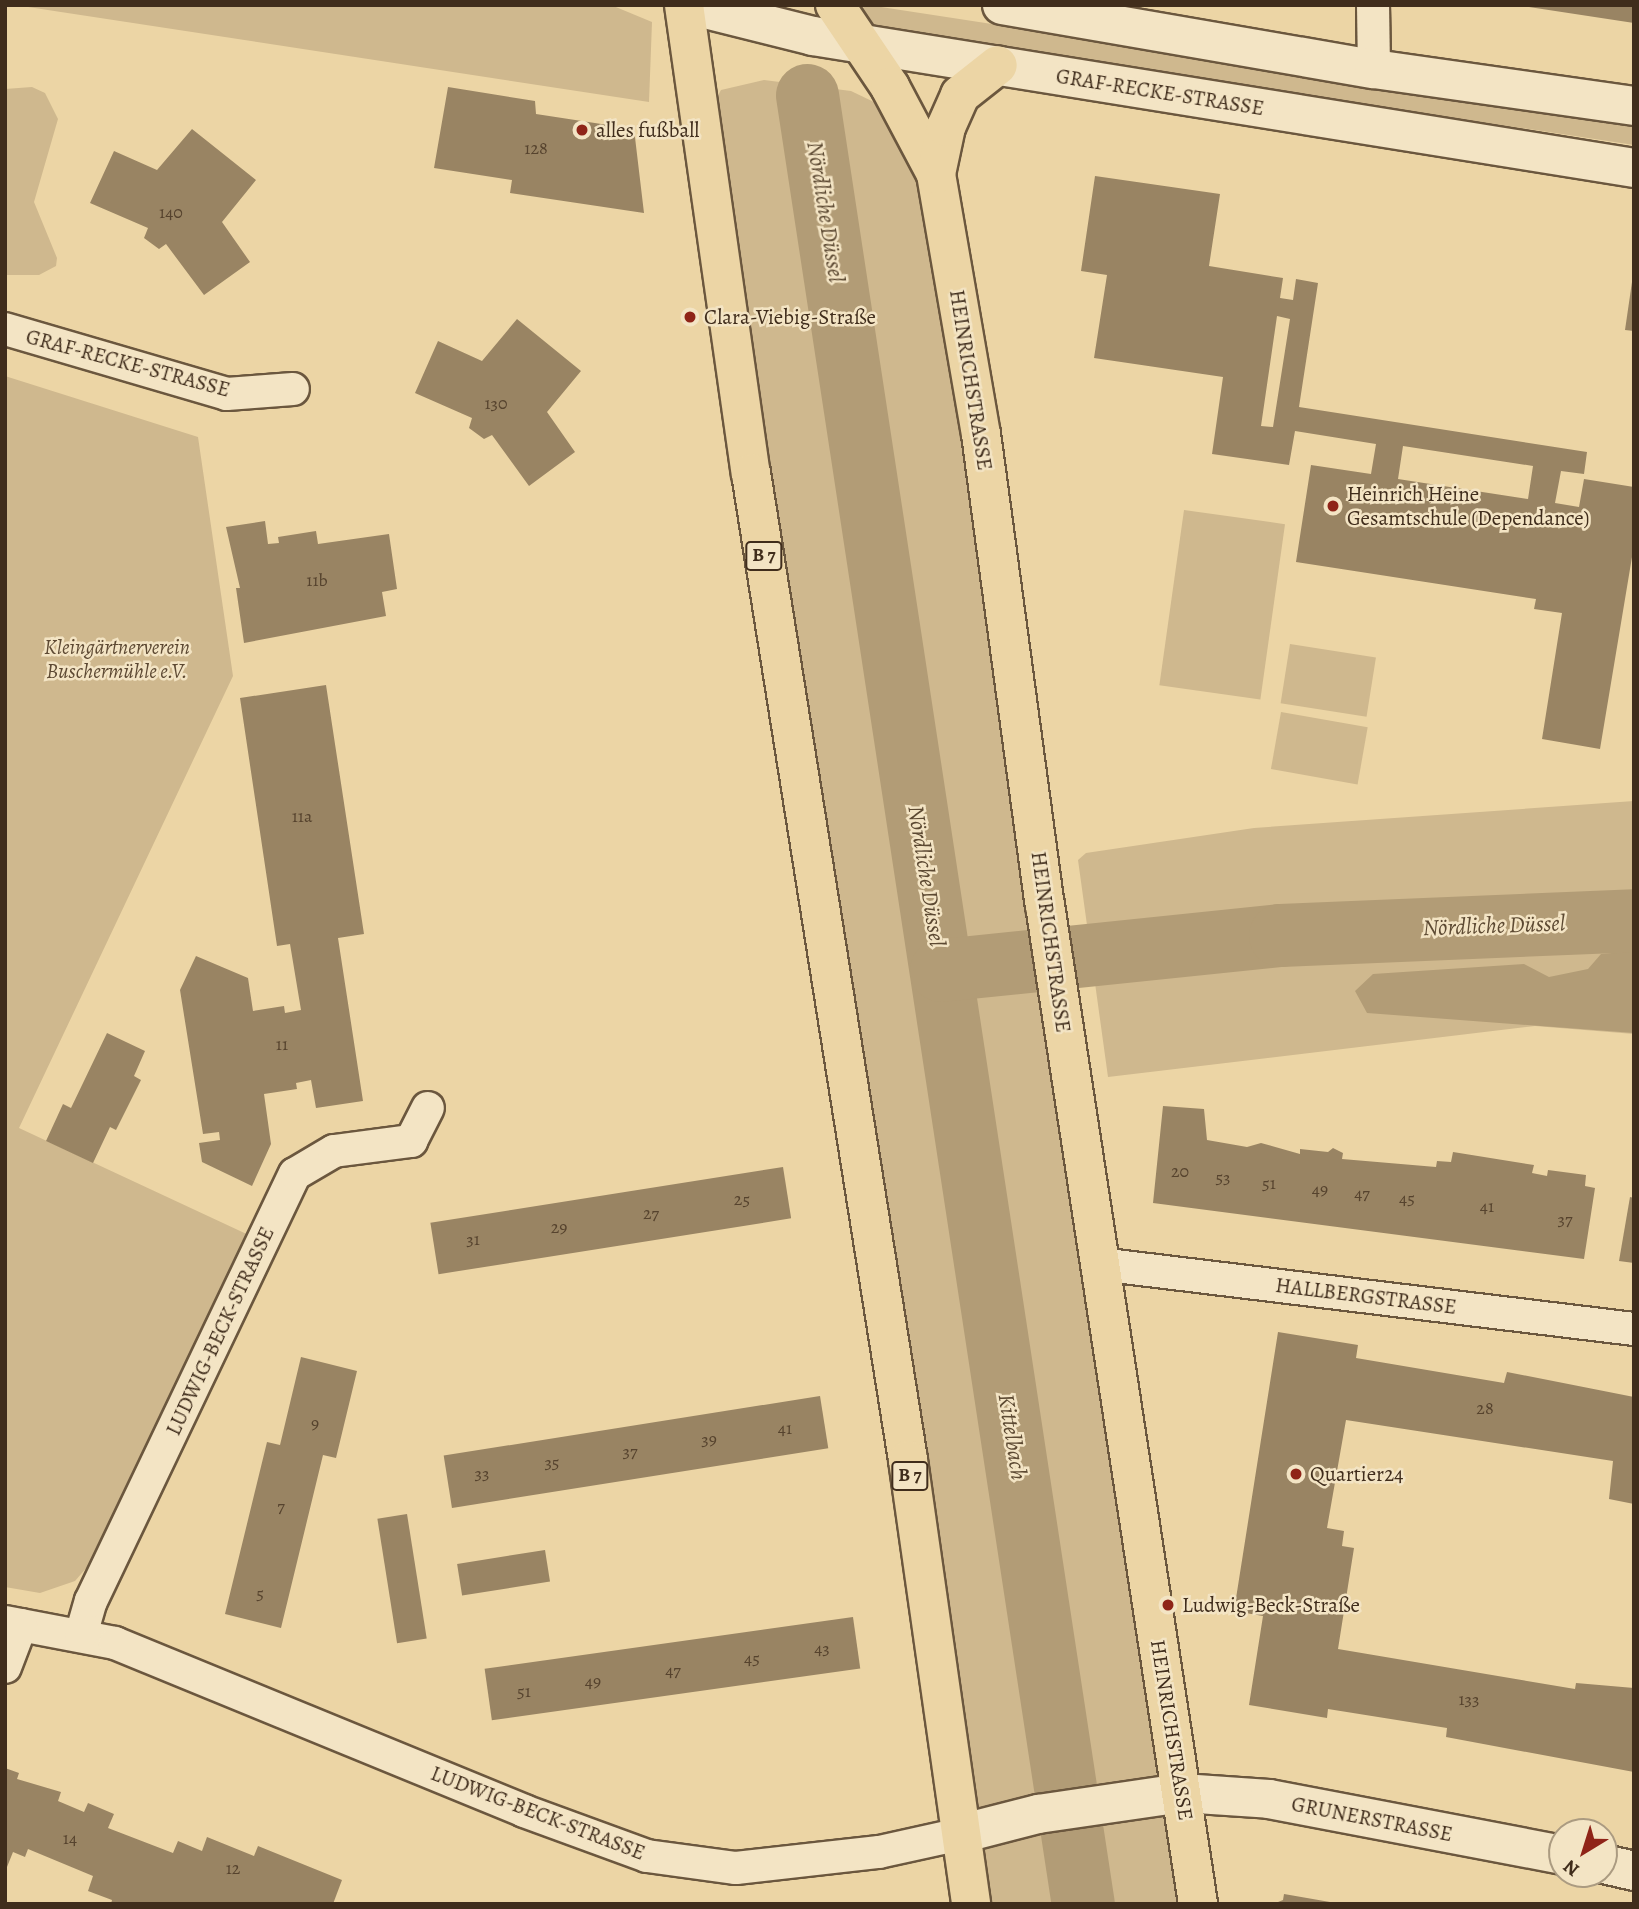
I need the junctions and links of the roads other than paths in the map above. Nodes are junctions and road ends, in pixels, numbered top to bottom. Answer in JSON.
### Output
{"nodes":[{"id":1,"x":686,"y":5,"type":"edge"},
{"id":2,"x":835,"y":5,"type":"edge"},
{"id":3,"x":1003,"y":5,"type":"edge"},
{"id":4,"x":1374,"y":5,"type":"edge"},
{"id":5,"x":863,"y":45,"type":"junction"},
{"id":6,"x":998,"y":65,"type":"junction"},
{"id":7,"x":1374,"y":69,"type":"junction"},
{"id":8,"x":1634,"y":106,"type":"edge"},
{"id":9,"x":1634,"y":168,"type":"edge"},
{"id":10,"x":936,"y":174,"type":"junction"},
{"id":11,"x":5,"y":329,"type":"edge"},
{"id":12,"x":293,"y":389,"type":"dead end"},
{"id":13,"x":428,"y":1108,"type":"dead end"},
{"id":14,"x":1099,"y":1264,"type":"junction"},
{"id":15,"x":1634,"y":1329,"type":"edge"},
{"id":16,"x":13,"y":1623,"type":"edge"},
{"id":17,"x":81,"y":1635,"type":"junction"},
{"id":18,"x":5,"y":1667,"type":"edge"},
{"id":19,"x":1182,"y":1793,"type":"junction"},
{"id":20,"x":960,"y":1835,"type":"junction"},
{"id":21,"x":1548,"y":1852,"type":"edge"},
{"id":22,"x":971,"y":1904,"type":"edge"},
{"id":23,"x":1198,"y":1904,"type":"edge"}],
"edges":[{"from":1,"to":5,"type":"street","name":"GRAF-RECKE-STRASSE"},
{"from":1,"to":20,"type":"main road","number":"B 7"},
{"from":2,"to":5,"type":"main road","name":"HEINRICHSTRASSE"},
{"from":3,"to":7,"type":"street"},
{"from":4,"to":7,"type":"street"},
{"from":5,"to":6,"type":"street","name":"GRAF-RECKE-STRASSE"},
{"from":5,"to":10,"type":"main road","name":"HEINRICHSTRASSE"},
{"from":6,"to":9,"type":"street","name":"GRAF-RECKE-STRASSE"},
{"from":6,"to":10,"type":"main road"},
{"from":7,"to":8,"type":"street"},
{"from":10,"to":14,"type":"main road","name":"HEINRICHSTRASSE"},
{"from":11,"to":12,"type":"street","name":"GRAF-RECKE-STRASSE"},
{"from":13,"to":17,"type":"street","name":"LUDWIG-BECK-STRASSE"},
{"from":14,"to":15,"type":"street","name":"HALLBERGSTRASSE"},
{"from":14,"to":19,"type":"main road","name":"HEINRICHSTRASSE"},
{"from":16,"to":17,"type":"street","name":"LUDWIG-BECK-STRASSE"},
{"from":16,"to":18,"type":"street","name":"LUDWIG-BECK-STRASSE"},
{"from":17,"to":20,"type":"street","name":"LUDWIG-BECK-STRASSE"},
{"from":19,"to":20,"type":"street","name":"LUDWIG-BECK-STRASSE"},
{"from":19,"to":21,"type":"street","name":"GRUNERSTRASSE"},
{"from":19,"to":23,"type":"main road","name":"HEINRICHSTRASSE"},
{"from":20,"to":22,"type":"main road","number":"B 7"}]}
